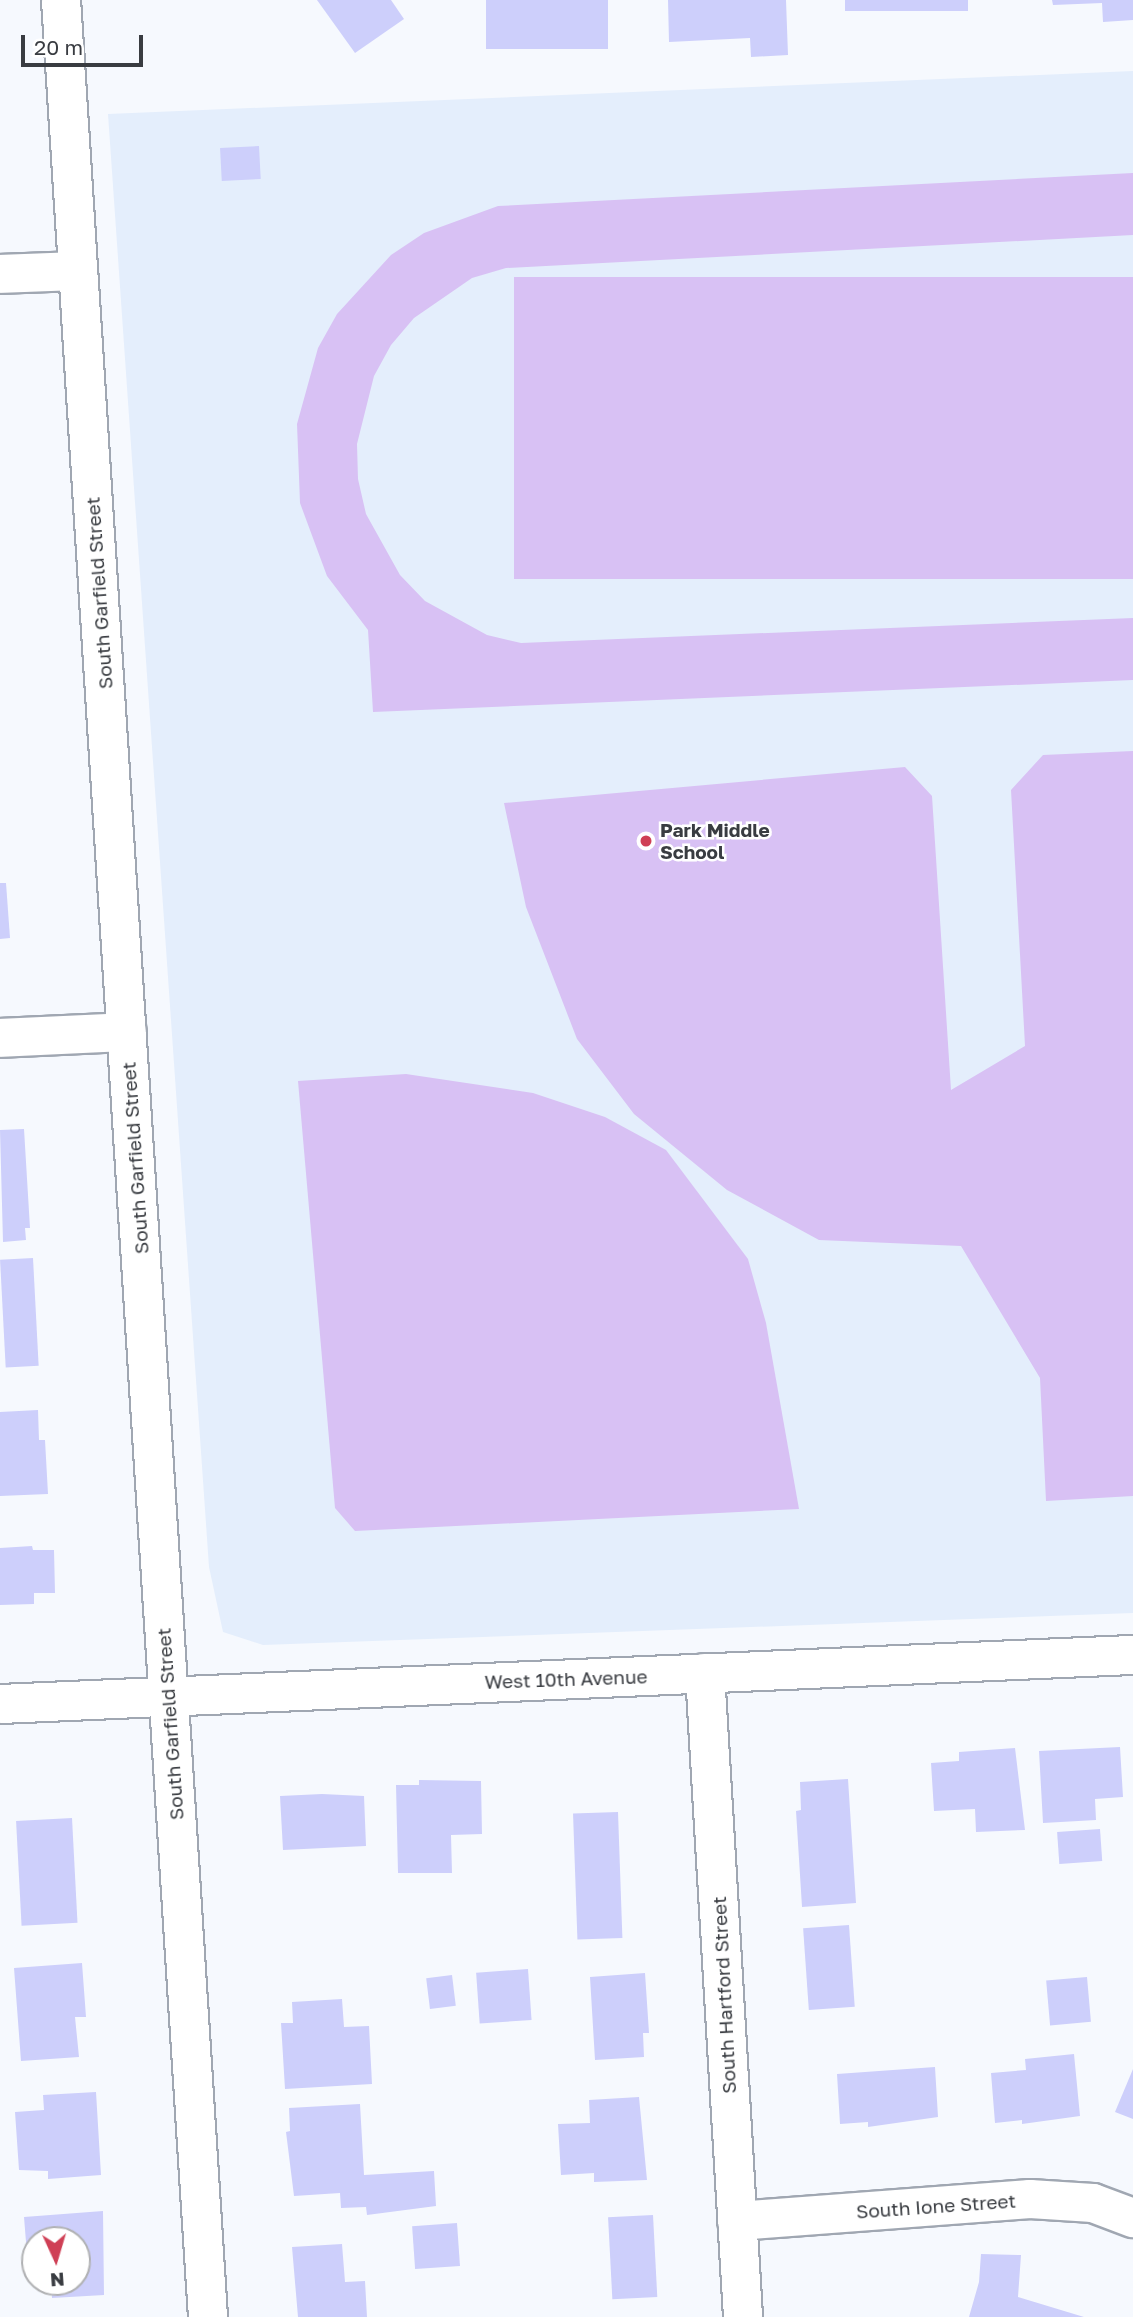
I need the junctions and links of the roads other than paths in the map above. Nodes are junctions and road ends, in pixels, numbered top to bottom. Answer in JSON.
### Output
{"nodes":[{"id":1,"x":61,"y":0,"type":"edge"},
{"id":2,"x":78,"y":271,"type":"junction"},
{"id":3,"x":0,"y":274,"type":"edge"},
{"id":4,"x":127,"y":1032,"type":"junction"},
{"id":5,"x":0,"y":1038,"type":"edge"},
{"id":6,"x":1133,"y":1655,"type":"edge"},
{"id":7,"x":705,"y":1673,"type":"junction"},
{"id":8,"x":168,"y":1696,"type":"junction"},
{"id":9,"x":0,"y":1704,"type":"edge"},
{"id":10,"x":1133,"y":2218,"type":"edge"},
{"id":11,"x":737,"y":2221,"type":"junction"},
{"id":12,"x":208,"y":2317,"type":"edge"},
{"id":13,"x":743,"y":2317,"type":"edge"}],
"edges":[{"from":1,"to":2,"type":"street","name":"South Garfield Street"},
{"from":2,"to":3,"type":"street"},
{"from":2,"to":4,"type":"street","name":"South Garfield Street"},
{"from":4,"to":5,"type":"street"},
{"from":4,"to":8,"type":"street","name":"South Garfield Street"},
{"from":6,"to":7,"type":"street","name":"West 10th Avenue"},
{"from":7,"to":8,"type":"street","name":"West 10th Avenue"},
{"from":7,"to":11,"type":"street","name":"South Hartford Street"},
{"from":8,"to":9,"type":"street","name":"West 10th Avenue"},
{"from":8,"to":12,"type":"street","name":"South Garfield Street"},
{"from":10,"to":11,"type":"street","name":"South Ione Street"},
{"from":11,"to":13,"type":"street","name":"South Hartford Street"}]}
